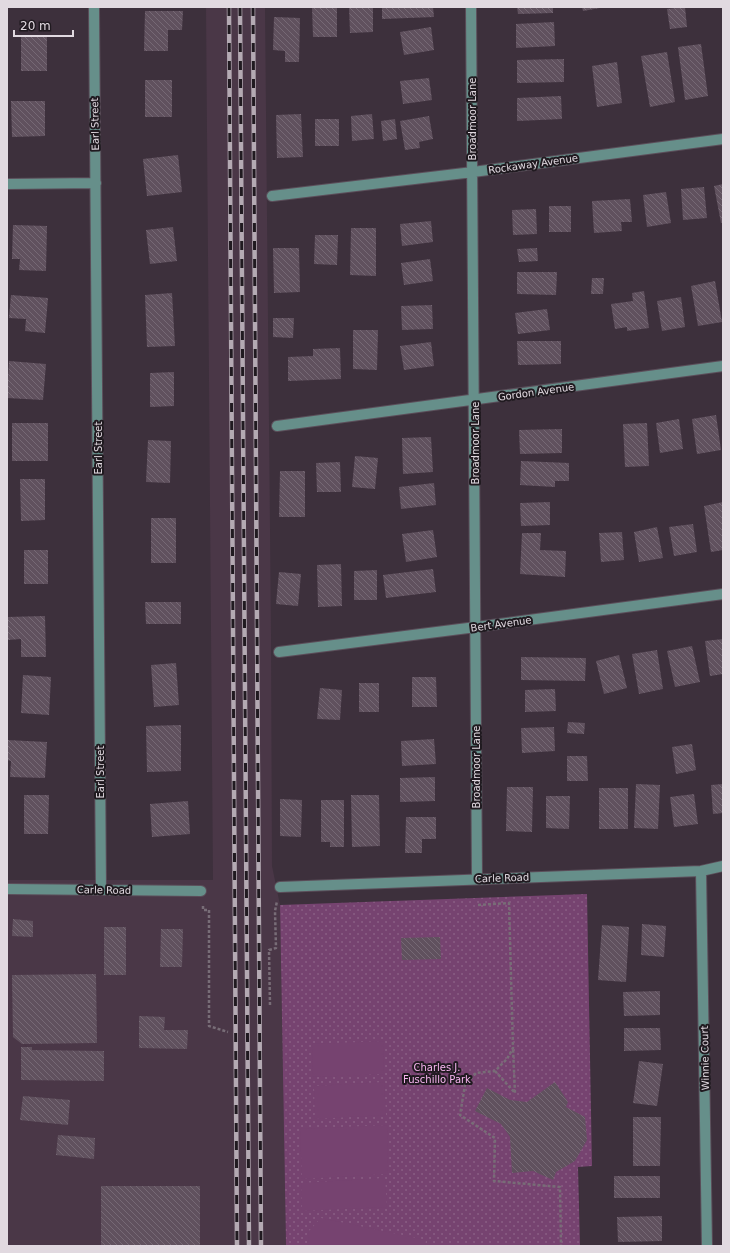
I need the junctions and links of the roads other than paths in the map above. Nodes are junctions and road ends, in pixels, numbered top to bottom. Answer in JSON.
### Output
{"nodes":[{"id":1,"x":94,"y":7,"type":"edge"},
{"id":2,"x":471,"y":7,"type":"edge"},
{"id":3,"x":723,"y":139,"type":"edge"},
{"id":4,"x":472,"y":172,"type":"junction"},
{"id":5,"x":96,"y":183,"type":"junction"},
{"id":6,"x":7,"y":184,"type":"edge"},
{"id":7,"x":272,"y":196,"type":"dead end"},
{"id":8,"x":723,"y":366,"type":"edge"},
{"id":9,"x":474,"y":400,"type":"junction"},
{"id":10,"x":277,"y":426,"type":"dead end"},
{"id":11,"x":723,"y":594,"type":"edge"},
{"id":12,"x":476,"y":627,"type":"junction"},
{"id":13,"x":279,"y":652,"type":"dead end"},
{"id":14,"x":723,"y":866,"type":"edge"},
{"id":15,"x":701,"y":871,"type":"junction"},
{"id":16,"x":477,"y":879,"type":"junction"},
{"id":17,"x":280,"y":887,"type":"road end"},
{"id":18,"x":7,"y":889,"type":"edge"},
{"id":19,"x":101,"y":890,"type":"junction"},
{"id":20,"x":201,"y":891,"type":"road end"},
{"id":21,"x":707,"y":1246,"type":"edge"}],
"edges":[{"from":1,"to":5,"type":"street","name":"Earl Street"},
{"from":2,"to":4,"type":"street","name":"Broadmoor Lane"},
{"from":3,"to":4,"type":"street","name":"Rockaway Avenue"},
{"from":4,"to":7,"type":"street","name":"Rockaway Avenue"},
{"from":4,"to":9,"type":"street","name":"Broadmoor Lane"},
{"from":5,"to":6,"type":"street"},
{"from":5,"to":19,"type":"street","name":"Earl Street"},
{"from":8,"to":9,"type":"street","name":"Gordon Avenue"},
{"from":9,"to":10,"type":"street","name":"Gordon Avenue"},
{"from":9,"to":12,"type":"street","name":"Broadmoor Lane"},
{"from":11,"to":12,"type":"street","name":"Bert Avenue"},
{"from":12,"to":13,"type":"street","name":"Bert Avenue"},
{"from":12,"to":16,"type":"street","name":"Broadmoor Lane"},
{"from":14,"to":15,"type":"street","name":"Carle Road"},
{"from":15,"to":16,"type":"street","name":"Carle Road"},
{"from":15,"to":21,"type":"street","name":"Winnie Court"},
{"from":16,"to":17,"type":"street","name":"Carle Road"},
{"from":18,"to":19,"type":"street","name":"Carle Road"},
{"from":19,"to":20,"type":"street","name":"Carle Road"}]}
